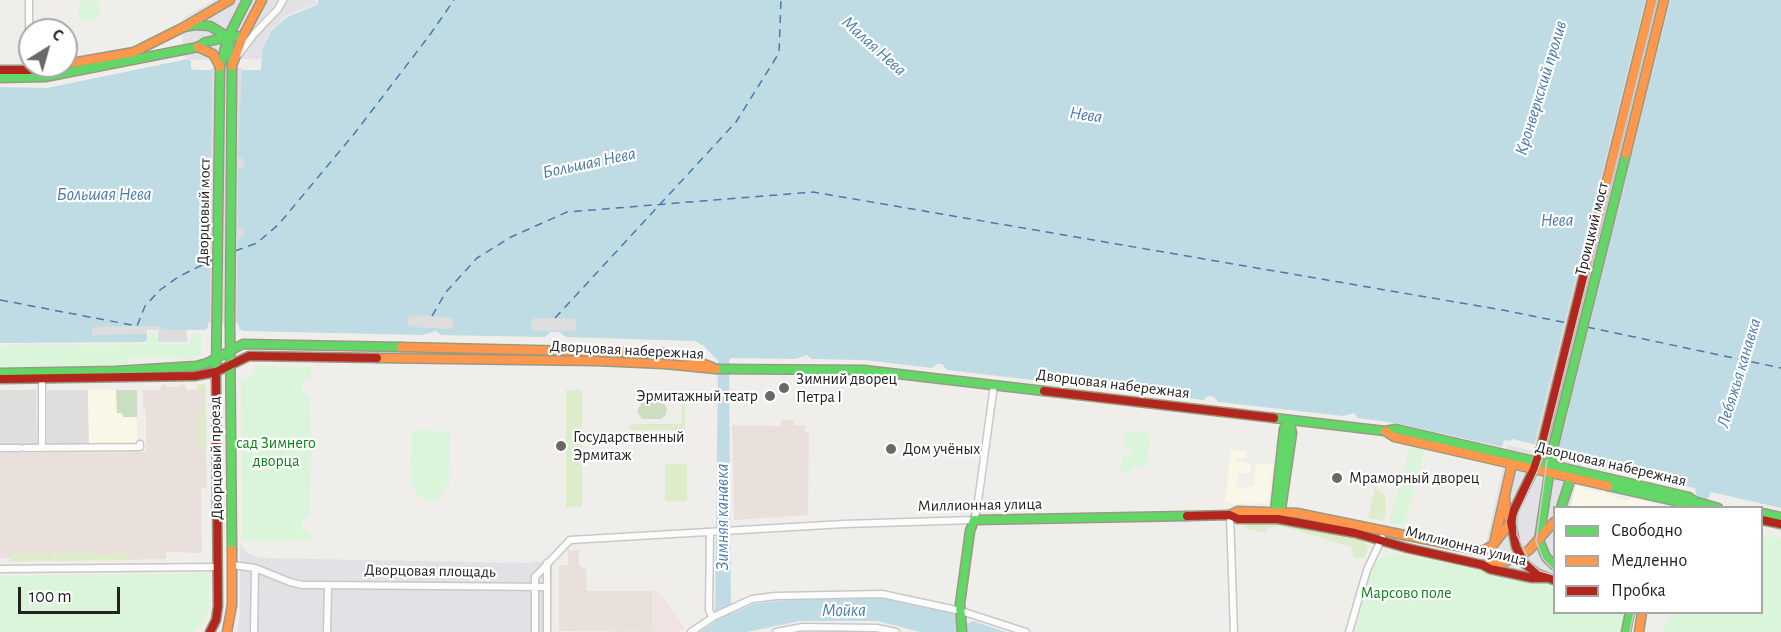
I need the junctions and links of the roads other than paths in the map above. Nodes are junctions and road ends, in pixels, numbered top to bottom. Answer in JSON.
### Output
{"nodes":[{"id":1,"x":29,"y":0,"type":"edge"},
{"id":2,"x":230,"y":0,"type":"edge"},
{"id":3,"x":247,"y":0,"type":"edge"},
{"id":4,"x":262,"y":0,"type":"edge"},
{"id":5,"x":283,"y":0,"type":"edge"},
{"id":6,"x":1652,"y":0,"type":"edge"},
{"id":7,"x":1664,"y":0,"type":"edge"},
{"id":8,"x":29,"y":18,"type":"edge"},
{"id":9,"x":184,"y":27,"type":"junction"},
{"id":10,"x":254,"y":34,"type":"junction"},
{"id":11,"x":243,"y":36,"type":"junction"},
{"id":12,"x":228,"y":37,"type":"junction"},
{"id":13,"x":198,"y":47,"type":"junction"},
{"id":14,"x":78,"y":62,"type":"edge"},
{"id":15,"x":233,"y":64,"type":"junction"},
{"id":16,"x":220,"y":67,"type":"junction"},
{"id":17,"x":0,"y":70,"type":"edge"},
{"id":18,"x":78,"y":71,"type":"edge"},
{"id":19,"x":18,"y":72,"type":"edge"},
{"id":20,"x":18,"y":76,"type":"edge"},
{"id":21,"x":0,"y":78,"type":"edge"},
{"id":22,"x":230,"y":350,"type":"junction"},
{"id":23,"x":216,"y":358,"type":"junction"},
{"id":24,"x":230,"y":364,"type":"junction"},
{"id":25,"x":715,"y":369,"type":"junction"},
{"id":26,"x":216,"y":372,"type":"junction"},
{"id":27,"x":0,"y":373,"type":"edge"},
{"id":28,"x":0,"y":379,"type":"edge"},
{"id":29,"x":42,"y":379,"type":"junction"},
{"id":30,"x":994,"y":385,"type":"junction"},
{"id":31,"x":1289,"y":420,"type":"junction"},
{"id":32,"x":1384,"y":431,"type":"junction"},
{"id":33,"x":140,"y":444,"type":"dead end"},
{"id":34,"x":0,"y":448,"type":"edge"},
{"id":35,"x":42,"y":448,"type":"junction"},
{"id":36,"x":1512,"y":464,"type":"junction"},
{"id":37,"x":1535,"y":465,"type":"junction"},
{"id":38,"x":1549,"y":468,"type":"junction"},
{"id":39,"x":1571,"y":477,"type":"junction"},
{"id":40,"x":1505,"y":497,"type":"junction"},
{"id":41,"x":1694,"y":501,"type":"junction"},
{"id":42,"x":1679,"y":505,"type":"edge"},
{"id":43,"x":1561,"y":506,"type":"edge"},
{"id":44,"x":1714,"y":506,"type":"edge"},
{"id":45,"x":1763,"y":513,"type":"edge"},
{"id":46,"x":1278,"y":514,"type":"junction"},
{"id":47,"x":1230,"y":515,"type":"junction"},
{"id":48,"x":1781,"y":517,"type":"edge"},
{"id":49,"x":974,"y":520,"type":"junction"},
{"id":50,"x":1763,"y":520,"type":"edge"},
{"id":51,"x":1511,"y":522,"type":"junction"},
{"id":52,"x":1553,"y":523,"type":"edge"},
{"id":53,"x":1781,"y":524,"type":"edge"},
{"id":54,"x":713,"y":533,"type":"junction"},
{"id":55,"x":1383,"y":536,"type":"junction"},
{"id":56,"x":1539,"y":540,"type":"junction"},
{"id":57,"x":1493,"y":545,"type":"junction"},
{"id":58,"x":1520,"y":556,"type":"junction"},
{"id":59,"x":547,"y":563,"type":"junction"},
{"id":60,"x":1553,"y":564,"type":"edge"},
{"id":61,"x":232,"y":565,"type":"junction"},
{"id":62,"x":1483,"y":565,"type":"junction"},
{"id":63,"x":218,"y":567,"type":"junction"},
{"id":64,"x":255,"y":568,"type":"junction"},
{"id":65,"x":0,"y":569,"type":"edge"},
{"id":66,"x":1550,"y":579,"type":"edge"},
{"id":67,"x":328,"y":585,"type":"junction"},
{"id":68,"x":535,"y":587,"type":"junction"},
{"id":69,"x":547,"y":587,"type":"junction"},
{"id":70,"x":961,"y":611,"type":"junction"},
{"id":71,"x":1630,"y":614,"type":"edge"},
{"id":72,"x":1642,"y":614,"type":"edge"},
{"id":73,"x":714,"y":616,"type":"junction"},
{"id":74,"x":210,"y":632,"type":"edge"},
{"id":75,"x":226,"y":632,"type":"edge"},
{"id":76,"x":254,"y":632,"type":"edge"},
{"id":77,"x":327,"y":632,"type":"edge"},
{"id":78,"x":535,"y":632,"type":"edge"},
{"id":79,"x":547,"y":632,"type":"edge"},
{"id":80,"x":691,"y":632,"type":"edge"},
{"id":81,"x":776,"y":632,"type":"edge"},
{"id":82,"x":896,"y":632,"type":"edge"},
{"id":83,"x":962,"y":632,"type":"edge"},
{"id":84,"x":1026,"y":632,"type":"edge"},
{"id":85,"x":1234,"y":632,"type":"edge"},
{"id":86,"x":1349,"y":632,"type":"edge"},
{"id":87,"x":1626,"y":632,"type":"edge"},
{"id":88,"x":1639,"y":632,"type":"edge"}],
"edges":[{"from":1,"to":8,"type":"street"},
{"from":2,"to":9,"type":"main road"},
{"from":3,"to":12,"type":"main road","name":"Дворцовый мост"},
{"from":4,"to":11,"type":"main road"},
{"from":5,"to":10,"type":"street"},
{"from":6,"to":37,"type":"main road","name":"Троицкий мост"},
{"from":7,"to":38,"type":"main road","name":"Троицкий мост"},
{"from":9,"to":12,"type":"main road"},
{"from":9,"to":14,"type":"main road"},
{"from":10,"to":11,"type":"street"},
{"from":10,"to":15,"type":"street"},
{"from":11,"to":12,"type":"main road"},
{"from":11,"to":15,"type":"main road"},
{"from":12,"to":13,"type":"main road"},
{"from":12,"to":15,"type":"main road"},
{"from":12,"to":16,"type":"main road","name":"Дворцовый мост"},
{"from":13,"to":16,"type":"main road"},
{"from":13,"to":18,"type":"main road"},
{"from":15,"to":22,"type":"main road","name":"Дворцовый мост"},
{"from":16,"to":23,"type":"main road","name":"Дворцовый мост"},
{"from":17,"to":19,"type":"main road"},
{"from":20,"to":21,"type":"main road"},
{"from":22,"to":23,"type":"main road","name":"Дворцовая набережная"},
{"from":22,"to":24,"type":"main road","name":"Дворцовый проезд"},
{"from":22,"to":25,"type":"main road","name":"Дворцовая набережная"},
{"from":23,"to":26,"type":"main road","name":"Дворцовый проезд"},
{"from":23,"to":27,"type":"main road","name":"Дворцовая набережная"},
{"from":24,"to":25,"type":"main road","name":"Дворцовая набережная"},
{"from":24,"to":26,"type":"main road","name":"Дворцовая набережная"},
{"from":24,"to":61,"type":"main road","name":"Дворцовый проезд"},
{"from":25,"to":30,"type":"main road","name":"Дворцовая набережная"},
{"from":26,"to":29,"type":"main road"},
{"from":26,"to":63,"type":"main road","name":"Дворцовый проезд"},
{"from":28,"to":29,"type":"main road"},
{"from":29,"to":35,"type":"street"},
{"from":30,"to":31,"type":"main road","name":"Дворцовая набережная"},
{"from":30,"to":49,"type":"street"},
{"from":31,"to":32,"type":"main road","name":"Дворцовая набережная"},
{"from":31,"to":46,"type":"main road"},
{"from":32,"to":36,"type":"main road","name":"Дворцовая набережная"},
{"from":32,"to":37,"type":"main road","name":"Дворцовая набережная"},
{"from":33,"to":35,"type":"street"},
{"from":34,"to":35,"type":"street"},
{"from":36,"to":37,"type":"main road","name":"Дворцовая набережная"},
{"from":36,"to":40,"type":"main road"},
{"from":37,"to":38,"type":"main road","name":"Дворцовая набережная"},
{"from":37,"to":51,"type":"main road","name":"Троицкий мост"},
{"from":38,"to":39,"type":"main road","name":"Дворцовая набережная"},
{"from":38,"to":41,"type":"main road","name":"Дворцовая набережная"},
{"from":38,"to":56,"type":"main road","name":"Троицкий мост"},
{"from":39,"to":42,"type":"main road","name":"Дворцовая набережная"},
{"from":39,"to":43,"type":"main road"},
{"from":40,"to":51,"type":"main road"},
{"from":40,"to":57,"type":"main road"},
{"from":41,"to":42,"type":"main road","name":"Дворцовая набережная"},
{"from":41,"to":44,"type":"main road","name":"Дворцовая набережная"},
{"from":45,"to":48,"type":"main road"},
{"from":46,"to":47,"type":"main road","name":"Миллионная улица"},
{"from":46,"to":55,"type":"main road","name":"Миллионная улица"},
{"from":47,"to":49,"type":"main road","name":"Миллионная улица"},
{"from":47,"to":85,"type":"street"},
{"from":49,"to":54,"type":"street","name":"Миллионная улица"},
{"from":49,"to":70,"type":"main road"},
{"from":50,"to":53,"type":"main road"},
{"from":51,"to":57,"type":"main road","name":"Троицкий мост"},
{"from":51,"to":58,"type":"main road"},
{"from":52,"to":56,"type":"main road"},
{"from":54,"to":59,"type":"street"},
{"from":54,"to":73,"type":"street"},
{"from":55,"to":57,"type":"main road","name":"Миллионная улица"},
{"from":55,"to":62,"type":"main road","name":"Миллионная улица"},
{"from":55,"to":86,"type":"street"},
{"from":56,"to":58,"type":"main road"},
{"from":56,"to":60,"type":"main road"},
{"from":58,"to":62,"type":"main road"},
{"from":58,"to":66,"type":"main road"},
{"from":59,"to":68,"type":"street"},
{"from":59,"to":69,"type":"street"},
{"from":61,"to":64,"type":"street","name":"Дворцовая площадь"},
{"from":61,"to":75,"type":"main road"},
{"from":62,"to":66,"type":"main road","name":"Миллионная улица"},
{"from":63,"to":65,"type":"street"},
{"from":63,"to":74,"type":"main road"},
{"from":64,"to":67,"type":"street","name":"Дворцовая площадь"},
{"from":64,"to":76,"type":"street"},
{"from":67,"to":68,"type":"street","name":"Дворцовая площадь"},
{"from":67,"to":77,"type":"street"},
{"from":68,"to":69,"type":"street","name":"Дворцовая площадь"},
{"from":68,"to":78,"type":"street"},
{"from":69,"to":79,"type":"street"},
{"from":70,"to":73,"type":"street"},
{"from":70,"to":83,"type":"main road"},
{"from":70,"to":84,"type":"street"},
{"from":71,"to":87,"type":"main road"},
{"from":72,"to":88,"type":"main road"},
{"from":73,"to":80,"type":"street"},
{"from":81,"to":82,"type":"street"}]}
